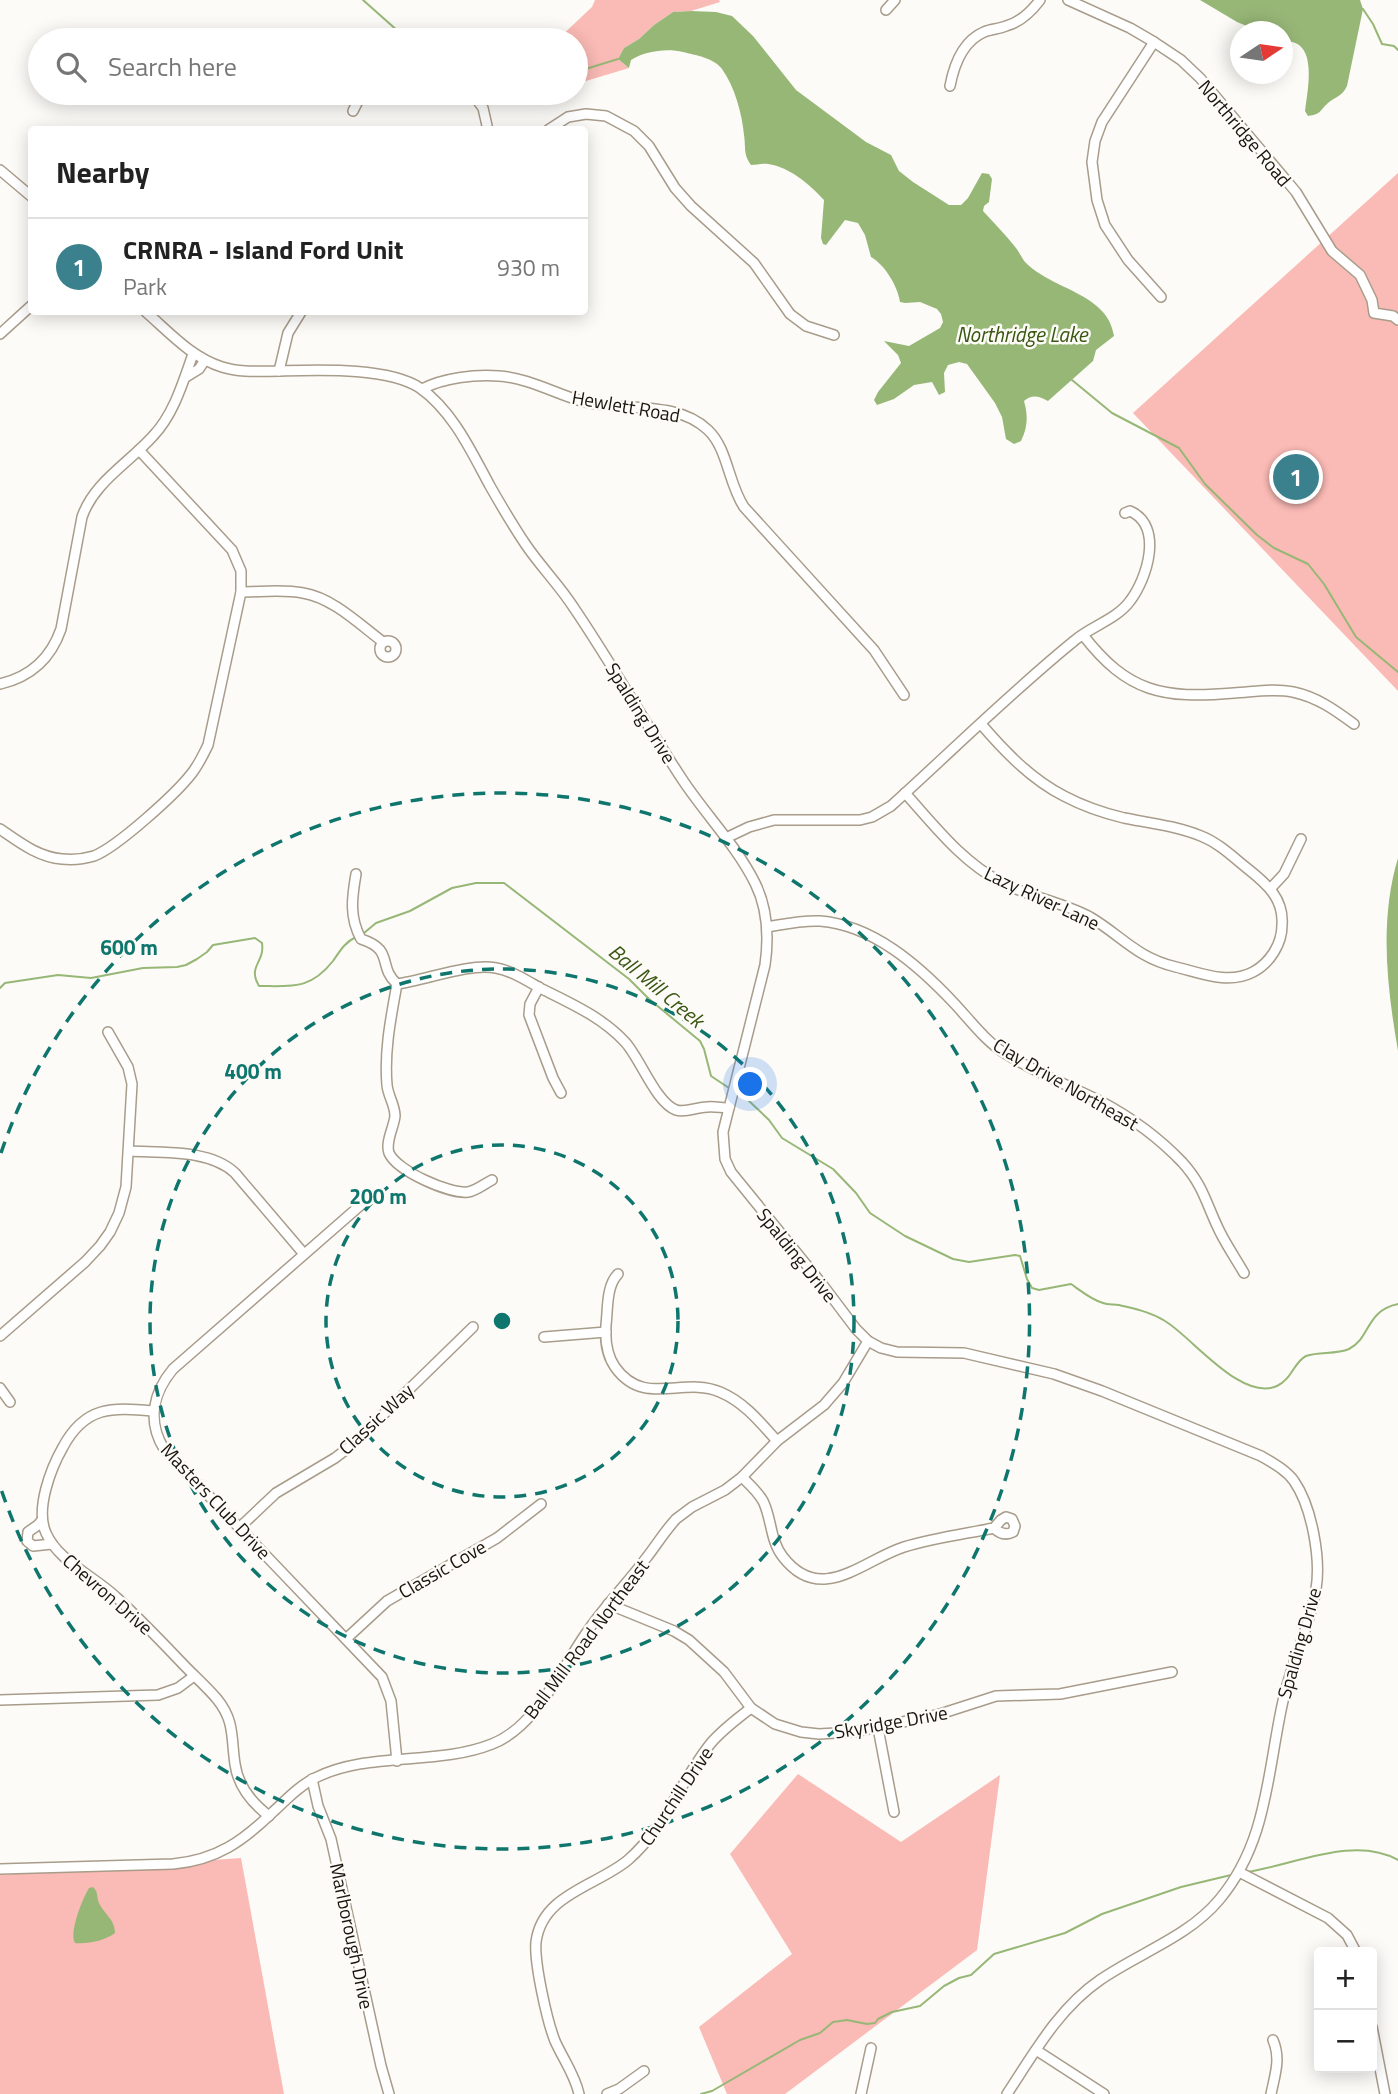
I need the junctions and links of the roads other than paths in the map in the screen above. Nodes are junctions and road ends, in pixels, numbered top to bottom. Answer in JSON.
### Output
{"nodes":[{"id":1,"x":895,"y":0,"type":"edge"},
{"id":2,"x":1040,"y":0,"type":"edge"},
{"id":3,"x":1068,"y":0,"type":"edge"},
{"id":4,"x":886,"y":10,"type":"dead end"},
{"id":5,"x":1154,"y":42,"type":"junction"},
{"id":6,"x":950,"y":86,"type":"dead end"},
{"id":7,"x":356,"y":105,"type":"edge"},
{"id":8,"x":481,"y":105,"type":"edge"},
{"id":9,"x":353,"y":111,"type":"dead end"},
{"id":10,"x":487,"y":126,"type":"edge"},
{"id":11,"x":554,"y":126,"type":"edge"},
{"id":12,"x":0,"y":170,"type":"edge"},
{"id":13,"x":28,"y":194,"type":"edge"},
{"id":14,"x":1161,"y":297,"type":"dead end"},
{"id":15,"x":28,"y":309,"type":"edge"},
{"id":16,"x":149,"y":315,"type":"edge"},
{"id":17,"x":299,"y":315,"type":"edge"},
{"id":18,"x":1398,"y":320,"type":"edge"},
{"id":19,"x":0,"y":334,"type":"edge"},
{"id":20,"x":834,"y":335,"type":"dead end"},
{"id":21,"x":193,"y":354,"type":"junction"},
{"id":22,"x":205,"y":360,"type":"junction"},
{"id":23,"x":279,"y":371,"type":"junction"},
{"id":24,"x":186,"y":377,"type":"junction"},
{"id":25,"x":422,"y":389,"type":"junction"},
{"id":26,"x":139,"y":450,"type":"junction"},
{"id":27,"x":1125,"y":513,"type":"dead end"},
{"id":28,"x":241,"y":592,"type":"junction"},
{"id":29,"x":1083,"y":635,"type":"junction"},
{"id":30,"x":383,"y":642,"type":"dead end"},
{"id":31,"x":0,"y":684,"type":"edge"},
{"id":32,"x":904,"y":695,"type":"dead end"},
{"id":33,"x":1354,"y":724,"type":"dead end"},
{"id":34,"x":977,"y":727,"type":"junction"},
{"id":35,"x":905,"y":793,"type":"junction"},
{"id":36,"x":0,"y":829,"type":"edge"},
{"id":37,"x":726,"y":838,"type":"junction"},
{"id":38,"x":1301,"y":839,"type":"dead end"},
{"id":39,"x":356,"y":874,"type":"dead end"},
{"id":40,"x":1271,"y":888,"type":"junction"},
{"id":41,"x":768,"y":927,"type":"junction"},
{"id":42,"x":397,"y":984,"type":"junction"},
{"id":43,"x":539,"y":987,"type":"junction"},
{"id":44,"x":108,"y":1031,"type":"dead end"},
{"id":45,"x":561,"y":1093,"type":"dead end"},
{"id":46,"x":729,"y":1108,"type":"junction"},
{"id":47,"x":129,"y":1151,"type":"junction"},
{"id":48,"x":492,"y":1180,"type":"dead end"},
{"id":49,"x":363,"y":1203,"type":"dead end"},
{"id":50,"x":304,"y":1254,"type":"junction"},
{"id":51,"x":1244,"y":1273,"type":"dead end"},
{"id":52,"x":618,"y":1274,"type":"dead end"},
{"id":53,"x":473,"y":1327,"type":"dead end"},
{"id":54,"x":606,"y":1332,"type":"junction"},
{"id":55,"x":0,"y":1336,"type":"edge"},
{"id":56,"x":544,"y":1337,"type":"dead end"},
{"id":57,"x":868,"y":1341,"type":"junction"},
{"id":58,"x":0,"y":1388,"type":"edge"},
{"id":59,"x":10,"y":1402,"type":"dead end"},
{"id":60,"x":153,"y":1411,"type":"junction"},
{"id":61,"x":777,"y":1441,"type":"junction"},
{"id":62,"x":742,"y":1477,"type":"junction"},
{"id":63,"x":541,"y":1504,"type":"dead end"},
{"id":64,"x":42,"y":1520,"type":"junction"},
{"id":65,"x":239,"y":1528,"type":"junction"},
{"id":66,"x":994,"y":1528,"type":"dead end"},
{"id":67,"x":52,"y":1544,"type":"junction"},
{"id":68,"x":608,"y":1604,"type":"junction"},
{"id":69,"x":347,"y":1638,"type":"junction"},
{"id":70,"x":1172,"y":1672,"type":"dead end"},
{"id":71,"x":194,"y":1676,"type":"junction"},
{"id":72,"x":0,"y":1700,"type":"edge"},
{"id":73,"x":751,"y":1708,"type":"junction"},
{"id":74,"x":877,"y":1728,"type":"junction"},
{"id":75,"x":397,"y":1761,"type":"junction"},
{"id":76,"x":312,"y":1779,"type":"junction"},
{"id":77,"x":894,"y":1812,"type":"dead end"},
{"id":78,"x":269,"y":1816,"type":"junction"},
{"id":79,"x":0,"y":1869,"type":"edge"},
{"id":80,"x":1239,"y":1872,"type":"junction"},
{"id":81,"x":1353,"y":1947,"type":"edge"},
{"id":82,"x":1273,"y":2039,"type":"dead end"},
{"id":83,"x":871,"y":2048,"type":"dead end"},
{"id":84,"x":1036,"y":2050,"type":"junction"},
{"id":85,"x":1377,"y":2053,"type":"edge"},
{"id":86,"x":644,"y":2071,"type":"dead end"},
{"id":87,"x":389,"y":2094,"type":"edge"},
{"id":88,"x":579,"y":2094,"type":"edge"},
{"id":89,"x":607,"y":2094,"type":"edge"},
{"id":90,"x":861,"y":2094,"type":"edge"},
{"id":91,"x":1007,"y":2094,"type":"edge"},
{"id":92,"x":1104,"y":2094,"type":"edge"},
{"id":93,"x":1271,"y":2094,"type":"edge"},
{"id":94,"x":1385,"y":2094,"type":"edge"}],
"edges":[{"from":1,"to":4,"type":"street"},
{"from":2,"to":6,"type":"street"},
{"from":3,"to":5,"type":"street","name":"Northridge Road"},
{"from":5,"to":14,"type":"street"},
{"from":5,"to":18,"type":"street","name":"Northridge Road"},
{"from":7,"to":9,"type":"street"},
{"from":8,"to":10,"type":"street"},
{"from":11,"to":20,"type":"street"},
{"from":12,"to":13,"type":"street"},
{"from":15,"to":19,"type":"street"},
{"from":16,"to":21,"type":"street","name":"Spalding Drive"},
{"from":17,"to":23,"type":"street"},
{"from":21,"to":22,"type":"street","name":"Spalding Drive"},
{"from":21,"to":24,"type":"street"},
{"from":22,"to":23,"type":"street","name":"Spalding Drive"},
{"from":22,"to":24,"type":"street"},
{"from":23,"to":25,"type":"street","name":"Spalding Drive"},
{"from":24,"to":26,"type":"street"},
{"from":25,"to":32,"type":"street","name":"Hewlett Road"},
{"from":25,"to":37,"type":"street","name":"Spalding Drive"},
{"from":26,"to":28,"type":"street"},
{"from":26,"to":31,"type":"street"},
{"from":27,"to":29,"type":"street"},
{"from":28,"to":30,"type":"street"},
{"from":28,"to":36,"type":"street"},
{"from":29,"to":33,"type":"street"},
{"from":29,"to":34,"type":"street"},
{"from":34,"to":35,"type":"street"},
{"from":34,"to":40,"type":"street"},
{"from":35,"to":37,"type":"street"},
{"from":35,"to":40,"type":"street","name":"Lazy River Lane"},
{"from":37,"to":41,"type":"street","name":"Spalding Drive"},
{"from":38,"to":40,"type":"street"},
{"from":39,"to":42,"type":"street"},
{"from":41,"to":46,"type":"street","name":"Spalding Drive"},
{"from":41,"to":51,"type":"street","name":"Clay Drive Northeast"},
{"from":42,"to":43,"type":"street"},
{"from":42,"to":48,"type":"street"},
{"from":43,"to":45,"type":"street"},
{"from":43,"to":46,"type":"street"},
{"from":44,"to":47,"type":"street"},
{"from":46,"to":57,"type":"street","name":"Spalding Drive"},
{"from":47,"to":50,"type":"street"},
{"from":47,"to":55,"type":"street"},
{"from":49,"to":50,"type":"street"},
{"from":50,"to":60,"type":"street"},
{"from":52,"to":54,"type":"street"},
{"from":53,"to":65,"type":"street","name":"Classic Way"},
{"from":54,"to":56,"type":"street"},
{"from":54,"to":61,"type":"street"},
{"from":57,"to":61,"type":"street","name":"Ball Mill Road Northeast"},
{"from":57,"to":80,"type":"street","name":"Spalding Drive"},
{"from":58,"to":59,"type":"street"},
{"from":60,"to":64,"type":"street"},
{"from":60,"to":65,"type":"street","name":"Masters Club Drive"},
{"from":61,"to":62,"type":"street","name":"Ball Mill Road Northeast"},
{"from":62,"to":66,"type":"street"},
{"from":62,"to":68,"type":"street","name":"Ball Mill Road Northeast"},
{"from":63,"to":69,"type":"street","name":"Classic Cove"},
{"from":64,"to":67,"type":"street","name":"Chevron Drive"},
{"from":64,"to":67,"type":"street"},
{"from":65,"to":69,"type":"street","name":"Masters Club Drive"},
{"from":67,"to":71,"type":"street","name":"Chevron Drive"},
{"from":68,"to":73,"type":"street","name":"Skyridge Drive"},
{"from":68,"to":75,"type":"street","name":"Ball Mill Road Northeast"},
{"from":69,"to":75,"type":"street","name":"Masters Club Drive"},
{"from":70,"to":74,"type":"street","name":"Skyridge Drive"},
{"from":71,"to":72,"type":"street"},
{"from":71,"to":78,"type":"street","name":"Chevron Drive"},
{"from":73,"to":74,"type":"street","name":"Skyridge Drive"},
{"from":73,"to":88,"type":"street","name":"Churchill Drive"},
{"from":74,"to":77,"type":"street"},
{"from":75,"to":76,"type":"street","name":"Ball Mill Road Northeast"},
{"from":76,"to":78,"type":"street","name":"Ball Mill Road Northeast"},
{"from":76,"to":87,"type":"street","name":"Marlborough Drive"},
{"from":78,"to":79,"type":"street","name":"Ball Mill Road Northeast"},
{"from":80,"to":81,"type":"street"},
{"from":80,"to":84,"type":"street","name":"Spalding Drive"},
{"from":82,"to":93,"type":"street"},
{"from":83,"to":90,"type":"street"},
{"from":84,"to":91,"type":"street","name":"Spalding Drive"},
{"from":84,"to":92,"type":"street"},
{"from":85,"to":94,"type":"street"},
{"from":86,"to":89,"type":"street"}]}
